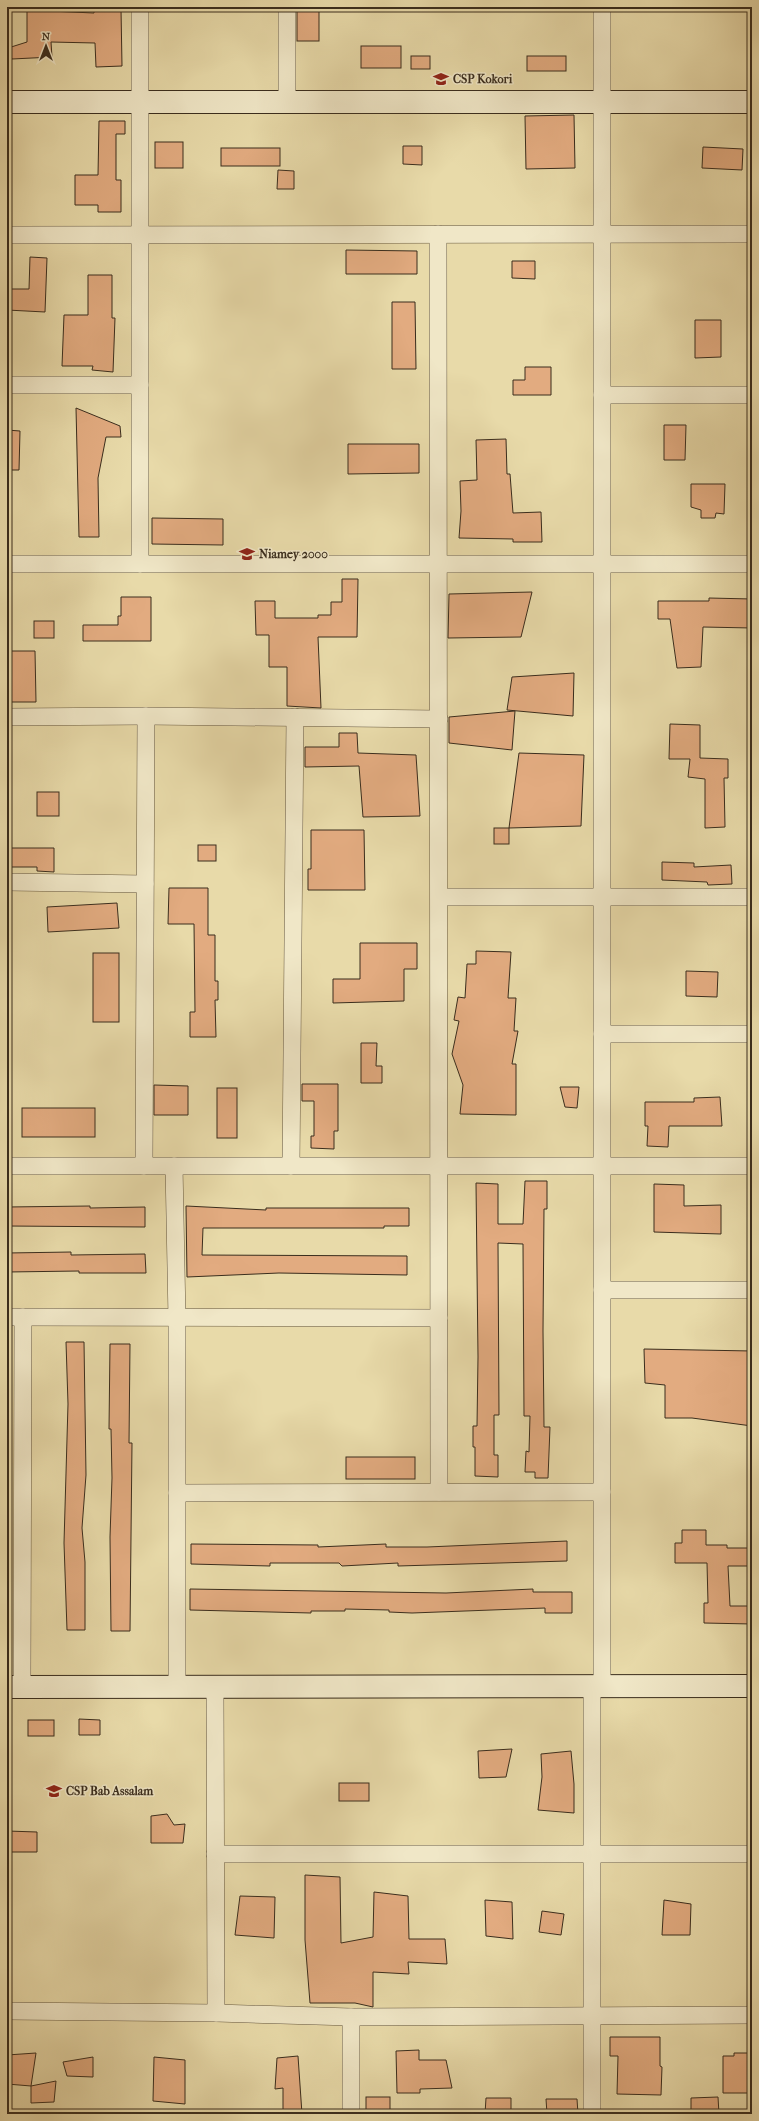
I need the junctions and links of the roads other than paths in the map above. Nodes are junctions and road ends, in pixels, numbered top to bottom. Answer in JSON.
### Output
{"nodes":[{"id":1,"x":140,"y":7,"type":"edge"},
{"id":2,"x":287,"y":7,"type":"edge"},
{"id":3,"x":602,"y":7,"type":"edge"},
{"id":4,"x":7,"y":102,"type":"edge"},
{"id":5,"x":140,"y":102,"type":"junction"},
{"id":6,"x":287,"y":102,"type":"junction"},
{"id":7,"x":602,"y":102,"type":"junction"},
{"id":8,"x":752,"y":102,"type":"edge"},
{"id":9,"x":438,"y":234,"type":"junction"},
{"id":10,"x":602,"y":234,"type":"junction"},
{"id":11,"x":752,"y":234,"type":"edge"},
{"id":12,"x":7,"y":235,"type":"edge"},
{"id":13,"x":140,"y":235,"type":"junction"},
{"id":14,"x":7,"y":385,"type":"edge"},
{"id":15,"x":140,"y":385,"type":"junction"},
{"id":16,"x":602,"y":395,"type":"junction"},
{"id":17,"x":752,"y":395,"type":"edge"},
{"id":18,"x":7,"y":564,"type":"edge"},
{"id":19,"x":140,"y":564,"type":"junction"},
{"id":20,"x":439,"y":564,"type":"junction"},
{"id":21,"x":602,"y":564,"type":"junction"},
{"id":22,"x":752,"y":564,"type":"edge"},
{"id":23,"x":146,"y":716,"type":"junction"},
{"id":24,"x":7,"y":717,"type":"edge"},
{"id":25,"x":295,"y":717,"type":"junction"},
{"id":26,"x":439,"y":718,"type":"junction"},
{"id":27,"x":7,"y":882,"type":"edge"},
{"id":28,"x":145,"y":884,"type":"junction"},
{"id":29,"x":602,"y":896,"type":"junction"},
{"id":30,"x":752,"y":896,"type":"edge"},
{"id":31,"x":439,"y":897,"type":"junction"},
{"id":32,"x":602,"y":1034,"type":"junction"},
{"id":33,"x":752,"y":1034,"type":"edge"},
{"id":34,"x":7,"y":1166,"type":"edge"},
{"id":35,"x":144,"y":1166,"type":"junction"},
{"id":36,"x":174,"y":1166,"type":"junction"},
{"id":37,"x":291,"y":1166,"type":"junction"},
{"id":38,"x":439,"y":1166,"type":"junction"},
{"id":39,"x":602,"y":1166,"type":"junction"},
{"id":40,"x":752,"y":1166,"type":"edge"},
{"id":41,"x":602,"y":1290,"type":"junction"},
{"id":42,"x":752,"y":1290,"type":"edge"},
{"id":43,"x":15,"y":1317,"type":"edge"},
{"id":44,"x":177,"y":1318,"type":"junction"},
{"id":45,"x":439,"y":1318,"type":"junction"},
{"id":46,"x":439,"y":1492,"type":"junction"},
{"id":47,"x":602,"y":1492,"type":"junction"},
{"id":48,"x":177,"y":1493,"type":"junction"},
{"id":49,"x":14,"y":1494,"type":"edge"},
{"id":50,"x":597,"y":1686,"type":"junction"},
{"id":51,"x":752,"y":1686,"type":"edge"},
{"id":52,"x":14,"y":1687,"type":"edge"},
{"id":53,"x":177,"y":1687,"type":"junction"},
{"id":54,"x":215,"y":1687,"type":"junction"},
{"id":55,"x":592,"y":1853,"type":"junction"},
{"id":56,"x":216,"y":1854,"type":"junction"},
{"id":57,"x":752,"y":1854,"type":"edge"},
{"id":58,"x":7,"y":2011,"type":"edge"},
{"id":59,"x":216,"y":2013,"type":"junction"},
{"id":60,"x":752,"y":2015,"type":"edge"},
{"id":61,"x":592,"y":2016,"type":"junction"},
{"id":62,"x":351,"y":2017,"type":"junction"},
{"id":63,"x":351,"y":2114,"type":"edge"},
{"id":64,"x":592,"y":2114,"type":"edge"}],
"edges":[{"from":1,"to":5,"type":"street"},
{"from":2,"to":6,"type":"street"},
{"from":3,"to":7,"type":"street"},
{"from":4,"to":5,"type":"street"},
{"from":5,"to":6,"type":"street"},
{"from":5,"to":13,"type":"street"},
{"from":6,"to":7,"type":"street"},
{"from":7,"to":8,"type":"street"},
{"from":7,"to":10,"type":"street"},
{"from":9,"to":10,"type":"street"},
{"from":9,"to":13,"type":"street"},
{"from":9,"to":20,"type":"street"},
{"from":10,"to":11,"type":"street"},
{"from":10,"to":16,"type":"street"},
{"from":12,"to":13,"type":"street"},
{"from":13,"to":15,"type":"street"},
{"from":14,"to":15,"type":"street"},
{"from":15,"to":19,"type":"street"},
{"from":16,"to":17,"type":"street"},
{"from":16,"to":21,"type":"street"},
{"from":18,"to":19,"type":"street"},
{"from":19,"to":20,"type":"street"},
{"from":20,"to":21,"type":"street"},
{"from":20,"to":26,"type":"street"},
{"from":21,"to":22,"type":"street"},
{"from":21,"to":29,"type":"street"},
{"from":23,"to":24,"type":"street"},
{"from":23,"to":25,"type":"street"},
{"from":23,"to":28,"type":"street"},
{"from":25,"to":26,"type":"street"},
{"from":25,"to":37,"type":"street"},
{"from":26,"to":31,"type":"street"},
{"from":27,"to":28,"type":"street"},
{"from":28,"to":35,"type":"street"},
{"from":29,"to":30,"type":"street"},
{"from":29,"to":31,"type":"street"},
{"from":29,"to":32,"type":"street"},
{"from":31,"to":38,"type":"street"},
{"from":32,"to":33,"type":"street"},
{"from":32,"to":39,"type":"street"},
{"from":34,"to":35,"type":"street"},
{"from":35,"to":36,"type":"street"},
{"from":36,"to":37,"type":"street"},
{"from":36,"to":44,"type":"street"},
{"from":37,"to":38,"type":"street"},
{"from":38,"to":39,"type":"street"},
{"from":38,"to":45,"type":"street"},
{"from":39,"to":40,"type":"street"},
{"from":39,"to":41,"type":"street"},
{"from":41,"to":42,"type":"street"},
{"from":41,"to":47,"type":"street"},
{"from":43,"to":44,"type":"street"},
{"from":43,"to":49,"type":"street"},
{"from":44,"to":45,"type":"street"},
{"from":44,"to":48,"type":"street"},
{"from":45,"to":46,"type":"street"},
{"from":46,"to":47,"type":"street"},
{"from":46,"to":48,"type":"street"},
{"from":47,"to":50,"type":"street"},
{"from":48,"to":53,"type":"street"},
{"from":49,"to":52,"type":"street"},
{"from":50,"to":51,"type":"street"},
{"from":50,"to":54,"type":"street"},
{"from":50,"to":55,"type":"street"},
{"from":52,"to":53,"type":"street"},
{"from":53,"to":54,"type":"street"},
{"from":54,"to":56,"type":"street"},
{"from":55,"to":56,"type":"street"},
{"from":55,"to":57,"type":"street"},
{"from":55,"to":61,"type":"street"},
{"from":56,"to":59,"type":"street"},
{"from":58,"to":59,"type":"street"},
{"from":59,"to":62,"type":"street"},
{"from":60,"to":61,"type":"street"},
{"from":61,"to":62,"type":"street"},
{"from":61,"to":64,"type":"street"},
{"from":62,"to":63,"type":"street"}]}
